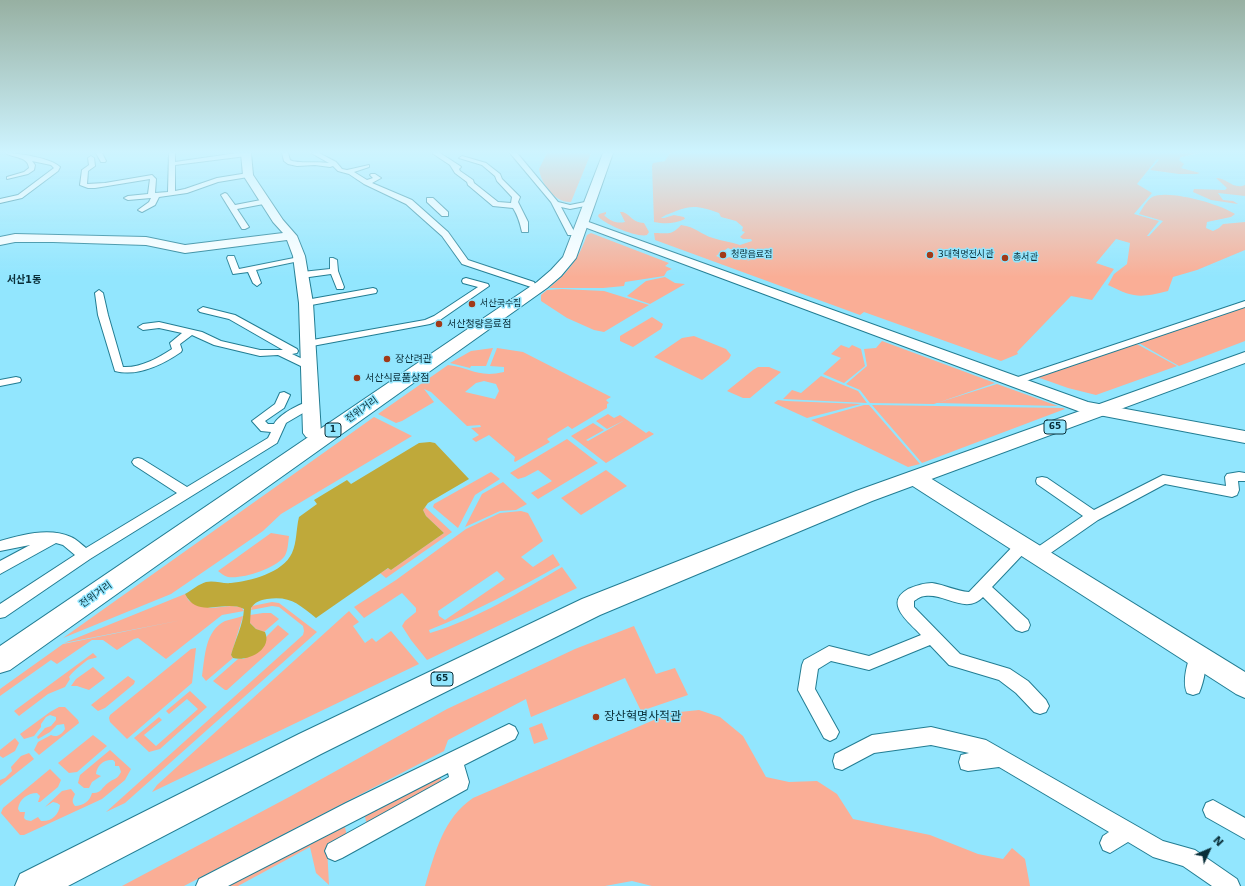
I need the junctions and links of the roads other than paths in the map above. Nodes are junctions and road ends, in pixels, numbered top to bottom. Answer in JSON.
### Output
{"nodes":[{"id":1,"x":24,"y":194,"type":"edge"},
{"id":2,"x":168,"y":194,"type":"edge"},
{"id":3,"x":261,"y":194,"type":"edge"},
{"id":4,"x":392,"y":194,"type":"edge"},
{"id":5,"x":482,"y":194,"type":"edge"},
{"id":6,"x":514,"y":194,"type":"edge"},
{"id":7,"x":549,"y":194,"type":"edge"},
{"id":8,"x":585,"y":194,"type":"edge"},
{"id":9,"x":591,"y":194,"type":"edge"},
{"id":10,"x":225,"y":195,"type":"dead end"},
{"id":11,"x":154,"y":196,"type":"junction"},
{"id":12,"x":128,"y":198,"type":"dead end"},
{"id":13,"x":430,"y":200,"type":"dead end"},
{"id":14,"x":0,"y":201,"type":"edge"},
{"id":15,"x":266,"y":201,"type":"junction"},
{"id":16,"x":557,"y":204,"type":"junction"},
{"id":17,"x":582,"y":204,"type":"junction"},
{"id":18,"x":515,"y":206,"type":"junction"},
{"id":19,"x":232,"y":208,"type":"junction"},
{"id":20,"x":142,"y":210,"type":"dead end"},
{"id":21,"x":422,"y":212,"type":"junction"},
{"id":22,"x":245,"y":227,"type":"dead end"},
{"id":23,"x":577,"y":228,"type":"junction"},
{"id":24,"x":525,"y":230,"type":"dead end"},
{"id":25,"x":291,"y":236,"type":"junction"},
{"id":26,"x":0,"y":241,"type":"edge"},
{"id":27,"x":231,"y":258,"type":"dead end"},
{"id":28,"x":299,"y":259,"type":"junction"},
{"id":29,"x":333,"y":260,"type":"dead end"},
{"id":30,"x":251,"y":269,"type":"junction"},
{"id":31,"x":334,"y":270,"type":"junction"},
{"id":32,"x":302,"y":275,"type":"junction"},
{"id":33,"x":466,"y":281,"type":"dead end"},
{"id":34,"x":258,"y":283,"type":"dead end"},
{"id":35,"x":531,"y":284,"type":"junction"},
{"id":36,"x":340,"y":286,"type":"dead end"},
{"id":37,"x":373,"y":291,"type":"dead end"},
{"id":38,"x":99,"y":293,"type":"dead end"},
{"id":39,"x":306,"y":303,"type":"junction"},
{"id":40,"x":1245,"y":304,"type":"edge"},
{"id":41,"x":203,"y":310,"type":"dead end"},
{"id":42,"x":143,"y":327,"type":"dead end"},
{"id":43,"x":190,"y":332,"type":"junction"},
{"id":44,"x":309,"y":356,"type":"junction"},
{"id":45,"x":1245,"y":357,"type":"edge"},
{"id":46,"x":16,"y":380,"type":"dead end"},
{"id":47,"x":1013,"y":382,"type":"junction"},
{"id":48,"x":0,"y":383,"type":"edge"},
{"id":49,"x":284,"y":396,"type":"dead end"},
{"id":50,"x":311,"y":404,"type":"junction"},
{"id":51,"x":1098,"y":411,"type":"junction"},
{"id":52,"x":278,"y":428,"type":"junction"},
{"id":53,"x":312,"y":433,"type":"junction"},
{"id":54,"x":1245,"y":437,"type":"edge"},
{"id":55,"x":138,"y":462,"type":"dead end"},
{"id":56,"x":1245,"y":477,"type":"edge"},
{"id":57,"x":915,"y":478,"type":"junction"},
{"id":58,"x":1042,"y":481,"type":"dead end"},
{"id":59,"x":187,"y":493,"type":"junction"},
{"id":60,"x":1093,"y":516,"type":"junction"},
{"id":61,"x":53,"y":539,"type":"junction"},
{"id":62,"x":0,"y":546,"type":"edge"},
{"id":63,"x":1030,"y":551,"type":"junction"},
{"id":64,"x":85,"y":555,"type":"junction"},
{"id":65,"x":0,"y":568,"type":"edge"},
{"id":66,"x":982,"y":587,"type":"junction"},
{"id":67,"x":0,"y":612,"type":"edge"},
{"id":68,"x":1022,"y":625,"type":"dead end"},
{"id":69,"x":933,"y":637,"type":"junction"},
{"id":70,"x":0,"y":646,"type":"edge"},
{"id":71,"x":1198,"y":657,"type":"junction"},
{"id":72,"x":0,"y":661,"type":"edge"},
{"id":73,"x":1245,"y":686,"type":"edge"},
{"id":74,"x":1194,"y":687,"type":"dead end"},
{"id":75,"x":1040,"y":706,"type":"dead end"},
{"id":76,"x":830,"y":732,"type":"dead end"},
{"id":77,"x":509,"y":733,"type":"dead end"},
{"id":78,"x":1002,"y":758,"type":"junction"},
{"id":79,"x":454,"y":760,"type":"junction"},
{"id":80,"x":842,"y":761,"type":"dead end"},
{"id":81,"x":968,"y":762,"type":"dead end"},
{"id":82,"x":1213,"y":810,"type":"dead end"},
{"id":83,"x":1245,"y":829,"type":"edge"},
{"id":84,"x":1127,"y":831,"type":"junction"},
{"id":85,"x":1110,"y":843,"type":"dead end"},
{"id":86,"x":334,"y":851,"type":"dead end"},
{"id":87,"x":32,"y":886,"type":"edge"},
{"id":88,"x":206,"y":886,"type":"edge"},
{"id":89,"x":1230,"y":886,"type":"edge"}],
"edges":[{"from":1,"to":14,"type":"street"},
{"from":2,"to":11,"type":"street"},
{"from":3,"to":15,"type":"street"},
{"from":4,"to":21,"type":"street"},
{"from":5,"to":18,"type":"street"},
{"from":6,"to":18,"type":"street"},
{"from":7,"to":16,"type":"street"},
{"from":8,"to":17,"type":"main road","name":"전위거리","number":"1"},
{"from":9,"to":23,"type":"main road","name":"전위거리","number":"1"},
{"from":10,"to":19,"type":"street"},
{"from":11,"to":12,"type":"street"},
{"from":11,"to":20,"type":"street"},
{"from":13,"to":21,"type":"street"},
{"from":15,"to":19,"type":"street"},
{"from":15,"to":25,"type":"street"},
{"from":16,"to":17,"type":"street"},
{"from":16,"to":23,"type":"street"},
{"from":17,"to":23,"type":"main road","name":"전위거리","number":"1"},
{"from":18,"to":24,"type":"street"},
{"from":19,"to":22,"type":"street"},
{"from":21,"to":35,"type":"street"},
{"from":23,"to":35,"type":"main road","name":"전위거리","number":"1"},
{"from":23,"to":47,"type":"street"},
{"from":23,"to":72,"type":"main road","name":"전위거리","number":"1"},
{"from":25,"to":26,"type":"street"},
{"from":25,"to":28,"type":"street"},
{"from":27,"to":30,"type":"street"},
{"from":28,"to":30,"type":"street"},
{"from":28,"to":32,"type":"street"},
{"from":29,"to":31,"type":"street"},
{"from":30,"to":34,"type":"street"},
{"from":31,"to":32,"type":"street"},
{"from":31,"to":36,"type":"street"},
{"from":32,"to":39,"type":"street"},
{"from":33,"to":44,"type":"street"},
{"from":35,"to":53,"type":"main road","name":"전위거리","number":"1"},
{"from":37,"to":39,"type":"street"},
{"from":38,"to":43,"type":"street"},
{"from":39,"to":44,"type":"street"},
{"from":40,"to":47,"type":"street"},
{"from":41,"to":44,"type":"street"},
{"from":42,"to":43,"type":"street"},
{"from":43,"to":44,"type":"street"},
{"from":44,"to":50,"type":"street"},
{"from":45,"to":51,"type":"main road","number":"65"},
{"from":46,"to":48,"type":"street"},
{"from":47,"to":51,"type":"street"},
{"from":49,"to":52,"type":"street"},
{"from":50,"to":52,"type":"street"},
{"from":50,"to":53,"type":"street"},
{"from":51,"to":54,"type":"street"},
{"from":51,"to":57,"type":"main road","number":"65"},
{"from":52,"to":59,"type":"street"},
{"from":53,"to":70,"type":"main road","name":"전위거리","number":"1"},
{"from":55,"to":59,"type":"street"},
{"from":56,"to":60,"type":"street"},
{"from":57,"to":63,"type":"street"},
{"from":57,"to":87,"type":"main road","number":"65"},
{"from":58,"to":60,"type":"street"},
{"from":59,"to":64,"type":"street"},
{"from":60,"to":63,"type":"street"},
{"from":61,"to":62,"type":"street"},
{"from":61,"to":64,"type":"street"},
{"from":61,"to":65,"type":"street"},
{"from":63,"to":66,"type":"street"},
{"from":63,"to":71,"type":"street"},
{"from":64,"to":67,"type":"street"},
{"from":66,"to":68,"type":"street"},
{"from":66,"to":69,"type":"street"},
{"from":69,"to":75,"type":"street"},
{"from":69,"to":76,"type":"street"},
{"from":71,"to":73,"type":"street"},
{"from":71,"to":74,"type":"street"},
{"from":77,"to":79,"type":"street"},
{"from":78,"to":80,"type":"street"},
{"from":78,"to":81,"type":"street"},
{"from":78,"to":84,"type":"street"},
{"from":79,"to":86,"type":"street"},
{"from":79,"to":88,"type":"street"},
{"from":82,"to":83,"type":"street"},
{"from":84,"to":85,"type":"street"},
{"from":84,"to":89,"type":"street"}]}
